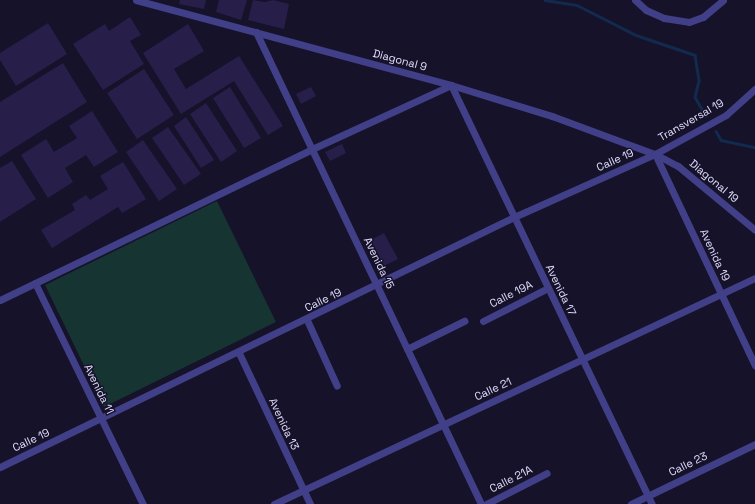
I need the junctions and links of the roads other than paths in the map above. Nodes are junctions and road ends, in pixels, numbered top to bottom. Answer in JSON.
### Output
{"nodes":[{"id":1,"x":136,"y":0,"type":"edge"},
{"id":2,"x":635,"y":0,"type":"edge"},
{"id":3,"x":723,"y":0,"type":"edge"},
{"id":4,"x":166,"y":3,"type":"edge"},
{"id":5,"x":256,"y":32,"type":"junction"},
{"id":6,"x":451,"y":85,"type":"junction"},
{"id":7,"x":755,"y":89,"type":"edge"},
{"id":8,"x":312,"y":149,"type":"junction"},
{"id":9,"x":655,"y":154,"type":"junction"},
{"id":10,"x":514,"y":217,"type":"junction"},
{"id":11,"x":755,"y":230,"type":"edge"},
{"id":12,"x":755,"y":278,"type":"edge"},
{"id":13,"x":35,"y":283,"type":"junction"},
{"id":14,"x":378,"y":286,"type":"junction"},
{"id":15,"x":548,"y":288,"type":"junction"},
{"id":16,"x":722,"y":294,"type":"junction"},
{"id":17,"x":0,"y":300,"type":"edge"},
{"id":18,"x":307,"y":320,"type":"junction"},
{"id":19,"x":464,"y":321,"type":"dead end"},
{"id":20,"x":483,"y":321,"type":"dead end"},
{"id":21,"x":407,"y":349,"type":"junction"},
{"id":22,"x":239,"y":353,"type":"junction"},
{"id":23,"x":583,"y":359,"type":"junction"},
{"id":24,"x":755,"y":366,"type":"edge"},
{"id":25,"x":337,"y":386,"type":"dead end"},
{"id":26,"x":102,"y":418,"type":"junction"},
{"id":27,"x":442,"y":425,"type":"junction"},
{"id":28,"x":755,"y":444,"type":"edge"},
{"id":29,"x":0,"y":467,"type":"edge"},
{"id":30,"x":547,"y":473,"type":"dead end"},
{"id":31,"x":304,"y":490,"type":"junction"},
{"id":32,"x":648,"y":495,"type":"junction"},
{"id":33,"x":143,"y":504,"type":"edge"},
{"id":34,"x":274,"y":504,"type":"edge"},
{"id":35,"x":310,"y":504,"type":"edge"},
{"id":36,"x":481,"y":504,"type":"edge"},
{"id":37,"x":486,"y":504,"type":"edge"},
{"id":38,"x":630,"y":504,"type":"edge"},
{"id":39,"x":652,"y":504,"type":"edge"}],
"edges":[{"from":1,"to":4,"type":"street","name":"Diagonal 9"},
{"from":2,"to":3,"type":"street"},
{"from":4,"to":5,"type":"street","name":"Diagonal 9"},
{"from":5,"to":6,"type":"street","name":"Diagonal 9"},
{"from":5,"to":8,"type":"street","name":"Avenida 15"},
{"from":6,"to":8,"type":"street"},
{"from":6,"to":9,"type":"street","name":"Diagonal 9"},
{"from":6,"to":10,"type":"street","name":"Avenida 17"},
{"from":7,"to":9,"type":"street","name":"Transversal 19"},
{"from":8,"to":13,"type":"street"},
{"from":8,"to":14,"type":"street","name":"Avenida 15"},
{"from":9,"to":10,"type":"street","name":"Calle 19"},
{"from":9,"to":11,"type":"street","name":"Diagonal 19"},
{"from":9,"to":16,"type":"street","name":"Avenida 19"},
{"from":10,"to":14,"type":"street","name":"Calle 19"},
{"from":10,"to":15,"type":"street","name":"Avenida 17"},
{"from":12,"to":16,"type":"street","name":"Calle 21"},
{"from":13,"to":17,"type":"street"},
{"from":13,"to":26,"type":"street","name":"Avenida 11"},
{"from":14,"to":18,"type":"street","name":"Calle 19"},
{"from":14,"to":21,"type":"street","name":"Avenida 15"},
{"from":15,"to":20,"type":"street","name":"Calle 19A"},
{"from":15,"to":23,"type":"street","name":"Avenida 17"},
{"from":16,"to":23,"type":"street","name":"Calle 21"},
{"from":16,"to":24,"type":"street","name":"Avenida 19"},
{"from":18,"to":22,"type":"street","name":"Calle 19"},
{"from":18,"to":25,"type":"street"},
{"from":19,"to":21,"type":"street"},
{"from":21,"to":27,"type":"street","name":"Avenida 15"},
{"from":22,"to":26,"type":"street","name":"Calle 19"},
{"from":22,"to":31,"type":"street","name":"Avenida 13"},
{"from":23,"to":27,"type":"street","name":"Calle 21"},
{"from":23,"to":32,"type":"street","name":"Avenida 17"},
{"from":26,"to":29,"type":"street","name":"Calle 19"},
{"from":26,"to":33,"type":"street","name":"Avenida 11"},
{"from":27,"to":31,"type":"street","name":"Calle 21"},
{"from":27,"to":36,"type":"street","name":"Avenida 15"},
{"from":28,"to":32,"type":"street","name":"Calle 23"},
{"from":30,"to":37,"type":"street","name":"Calle 21A"},
{"from":31,"to":34,"type":"street","name":"Calle 21"},
{"from":31,"to":35,"type":"street","name":"Avenida 13"},
{"from":32,"to":38,"type":"street","name":"Calle 23"},
{"from":32,"to":39,"type":"street","name":"Avenida 17"}]}
